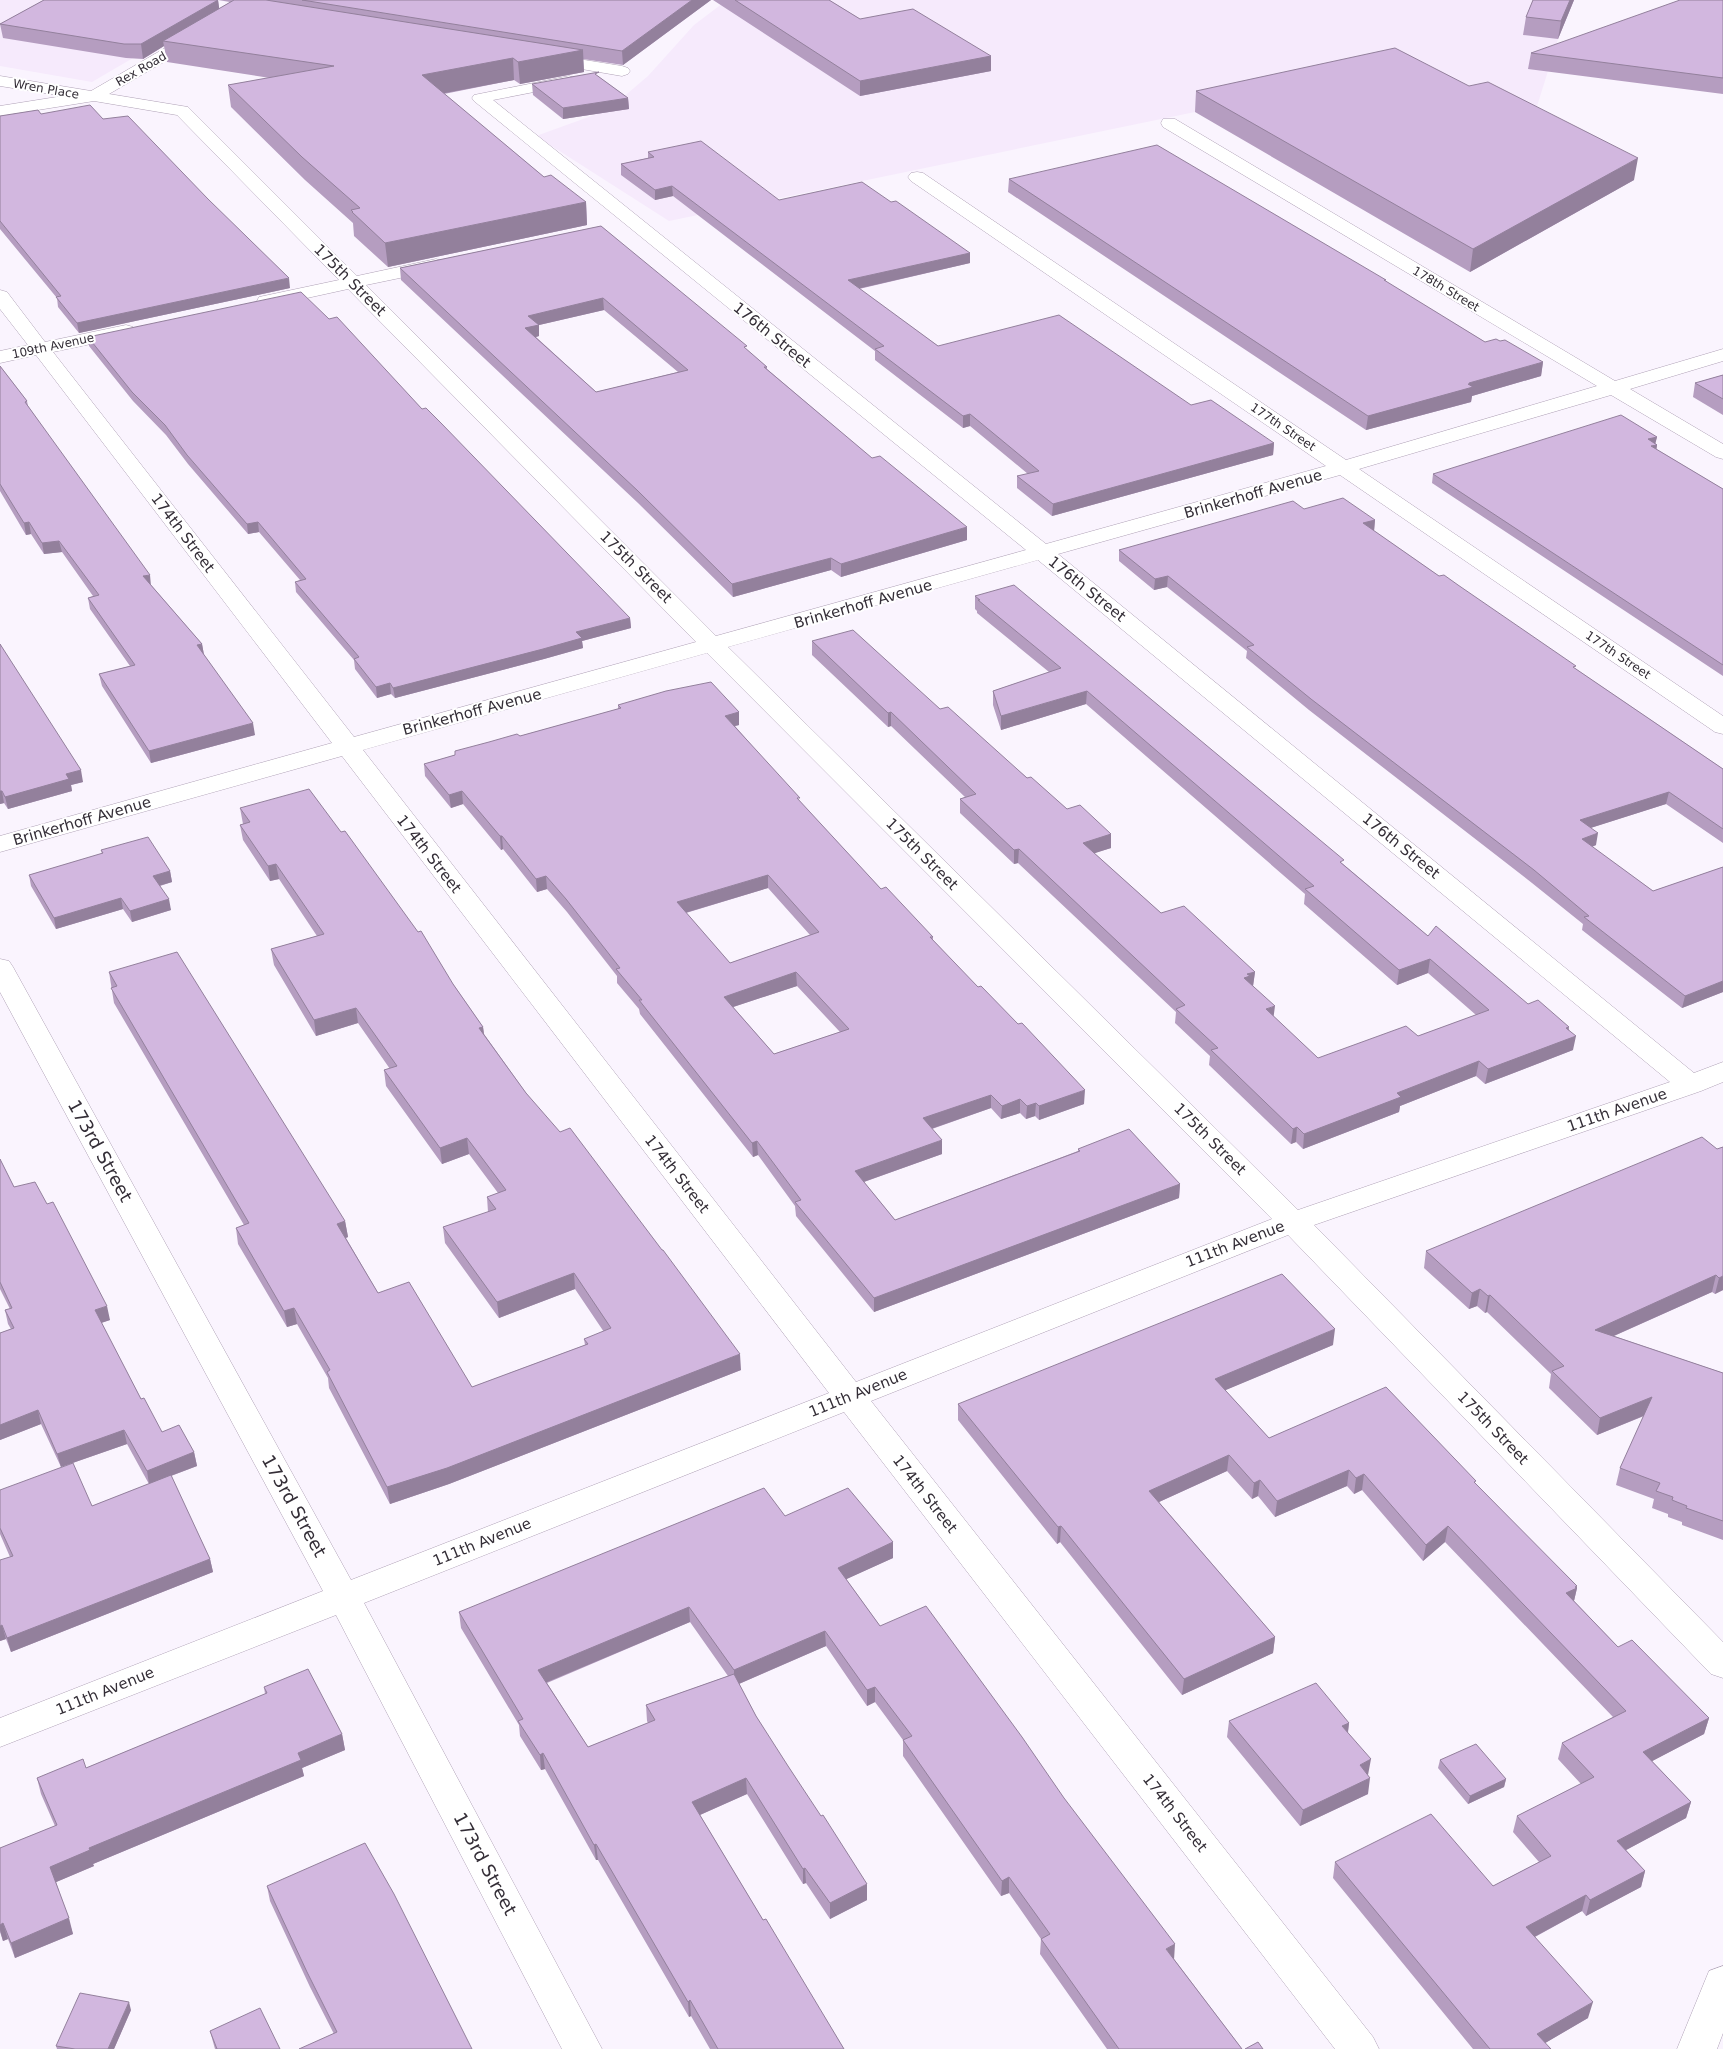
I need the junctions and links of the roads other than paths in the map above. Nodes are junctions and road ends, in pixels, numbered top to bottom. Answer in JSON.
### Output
{"nodes":[{"id":1,"x":211,"y":28,"type":"edge"},
{"id":2,"x":534,"y":57,"type":"edge"},
{"id":3,"x":0,"y":81,"type":"edge"},
{"id":4,"x":92,"y":97,"type":"junction"},
{"id":5,"x":0,"y":111,"type":"edge"},
{"id":6,"x":1169,"y":123,"type":"dead end"},
{"id":7,"x":917,"y":177,"type":"dead end"},
{"id":8,"x":634,"y":223,"type":"junction"},
{"id":9,"x":611,"y":228,"type":"dead end"},
{"id":10,"x":454,"y":262,"type":"edge"},
{"id":11,"x":354,"y":283,"type":"junction"},
{"id":12,"x":0,"y":296,"type":"edge"},
{"id":13,"x":250,"y":305,"type":"edge"},
{"id":14,"x":145,"y":326,"type":"edge"},
{"id":15,"x":42,"y":348,"type":"junction"},
{"id":16,"x":1723,"y":355,"type":"edge"},
{"id":17,"x":0,"y":357,"type":"edge"},
{"id":18,"x":1614,"y":389,"type":"junction"},
{"id":19,"x":1723,"y":453,"type":"edge"},
{"id":20,"x":1343,"y":468,"type":"junction"},
{"id":21,"x":1043,"y":553,"type":"junction"},
{"id":22,"x":713,"y":645,"type":"junction"},
{"id":23,"x":1723,"y":726,"type":"edge"},
{"id":24,"x":346,"y":746,"type":"junction"},
{"id":25,"x":0,"y":844,"type":"edge"},
{"id":26,"x":0,"y":967,"type":"edge"},
{"id":27,"x":1723,"y":1071,"type":"edge"},
{"id":28,"x":1692,"y":1085,"type":"junction"},
{"id":29,"x":1293,"y":1222,"type":"junction"},
{"id":30,"x":849,"y":1396,"type":"junction"},
{"id":31,"x":344,"y":1597,"type":"junction"},
{"id":32,"x":1723,"y":1664,"type":"edge"},
{"id":33,"x":0,"y":1733,"type":"edge"},
{"id":34,"x":1723,"y":1983,"type":"edge"},
{"id":35,"x":582,"y":2049,"type":"edge"},
{"id":36,"x":1359,"y":2049,"type":"edge"},
{"id":37,"x":1697,"y":2049,"type":"edge"}],
"edges":[{"from":1,"to":4,"type":"street","name":"Rex Road"},
{"from":2,"to":8,"type":"street","name":"176th Street"},
{"from":3,"to":4,"type":"street","name":"Wren Place"},
{"from":4,"to":5,"type":"street"},
{"from":4,"to":11,"type":"street","name":"175th Street"},
{"from":6,"to":18,"type":"street","name":"178th Street"},
{"from":7,"to":20,"type":"street","name":"177th Street"},
{"from":8,"to":9,"type":"street"},
{"from":8,"to":21,"type":"street","name":"176th Street"},
{"from":10,"to":11,"type":"street"},
{"from":11,"to":13,"type":"street"},
{"from":11,"to":22,"type":"street","name":"175th Street"},
{"from":12,"to":15,"type":"street","name":"174th Street"},
{"from":14,"to":15,"type":"street","name":"109th Avenue"},
{"from":15,"to":17,"type":"street","name":"109th Avenue"},
{"from":15,"to":24,"type":"street","name":"174th Street"},
{"from":16,"to":18,"type":"street","name":"Brinkerhoff Avenue"},
{"from":18,"to":19,"type":"street","name":"178th Street"},
{"from":18,"to":20,"type":"street","name":"Brinkerhoff Avenue"},
{"from":20,"to":21,"type":"street","name":"Brinkerhoff Avenue"},
{"from":20,"to":23,"type":"street","name":"177th Street"},
{"from":21,"to":22,"type":"street","name":"Brinkerhoff Avenue"},
{"from":21,"to":28,"type":"street","name":"176th Street"},
{"from":22,"to":24,"type":"street","name":"Brinkerhoff Avenue"},
{"from":22,"to":29,"type":"street","name":"175th Street"},
{"from":24,"to":25,"type":"street","name":"Brinkerhoff Avenue"},
{"from":24,"to":30,"type":"street","name":"174th Street"},
{"from":26,"to":31,"type":"street","name":"173rd Street"},
{"from":27,"to":28,"type":"street","name":"111th Avenue"},
{"from":28,"to":29,"type":"street","name":"111th Avenue"},
{"from":29,"to":30,"type":"street","name":"111th Avenue"},
{"from":29,"to":32,"type":"street","name":"175th Street"},
{"from":30,"to":31,"type":"street","name":"111th Avenue"},
{"from":30,"to":36,"type":"street","name":"174th Street"},
{"from":31,"to":33,"type":"street","name":"111th Avenue"},
{"from":31,"to":35,"type":"street","name":"173rd Street"},
{"from":34,"to":37,"type":"street"}]}
